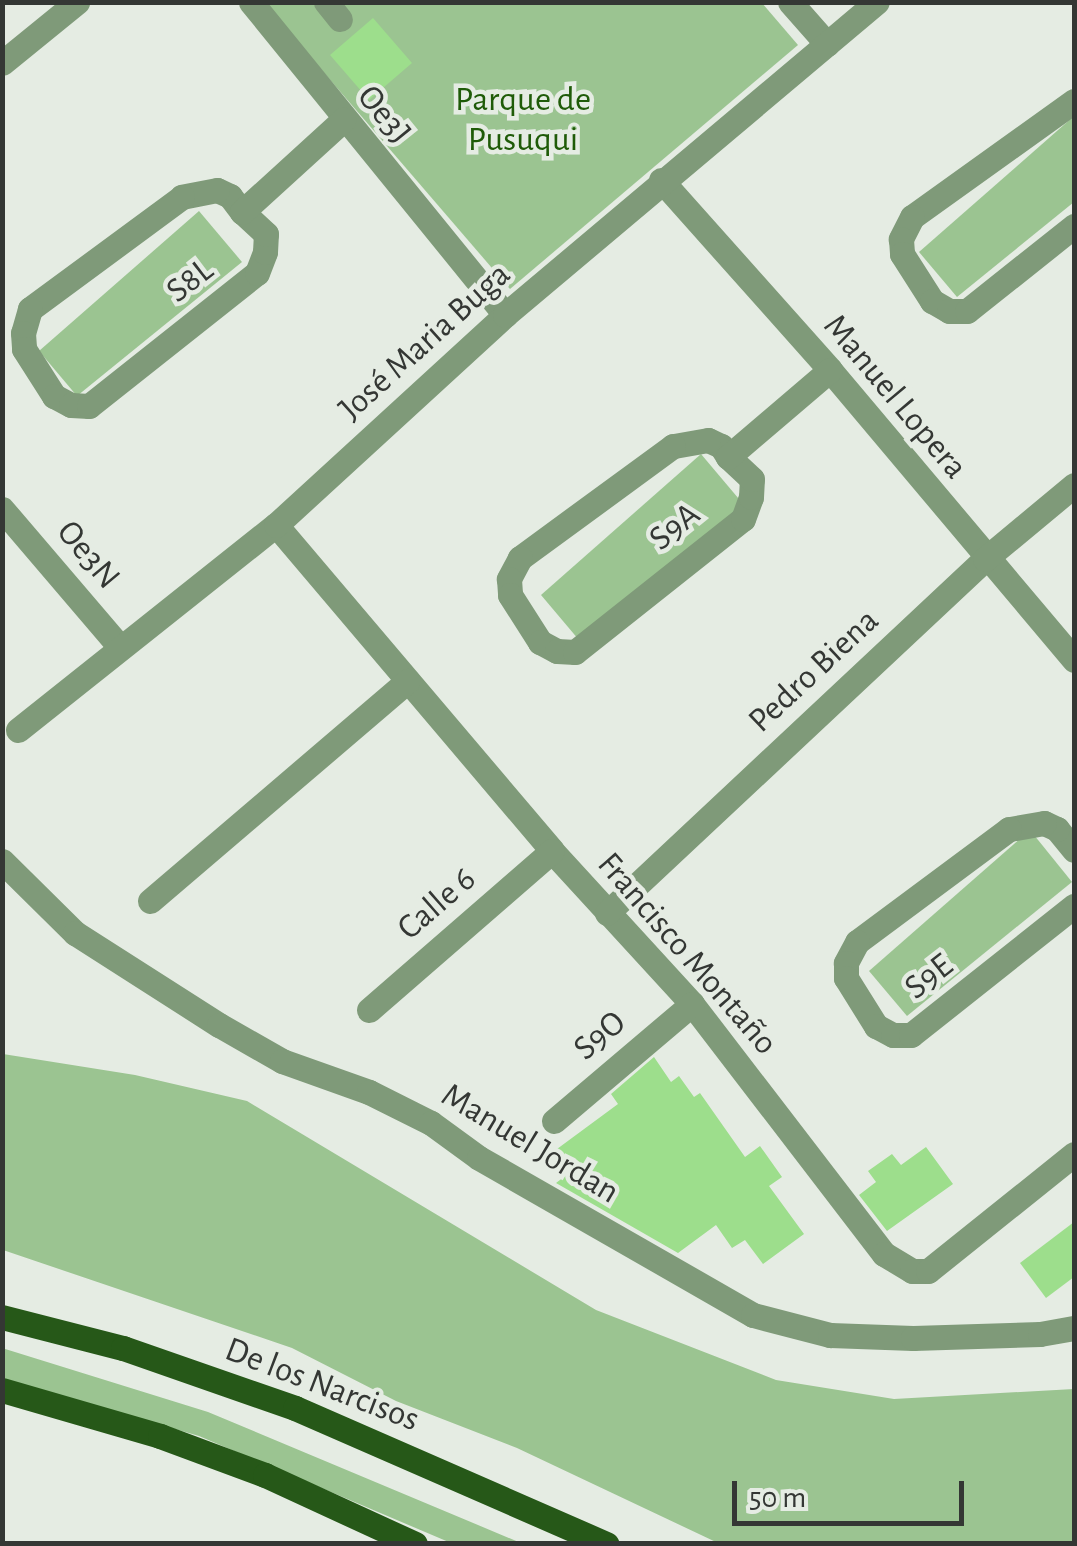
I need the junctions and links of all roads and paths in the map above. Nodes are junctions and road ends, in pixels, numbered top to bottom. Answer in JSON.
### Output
{"nodes":[{"id":1,"x":77,"y":2,"type":"edge"},
{"id":2,"x":251,"y":2,"type":"edge"},
{"id":3,"x":790,"y":2,"type":"edge"},
{"id":4,"x":877,"y":2,"type":"edge"},
{"id":5,"x":827,"y":44,"type":"junction"},
{"id":6,"x":2,"y":62,"type":"edge"},
{"id":7,"x":1074,"y":101,"type":"edge"},
{"id":8,"x":343,"y":120,"type":"junction"},
{"id":9,"x":660,"y":180,"type":"junction"},
{"id":10,"x":242,"y":212,"type":"junction"},
{"id":11,"x":1074,"y":226,"type":"edge"},
{"id":12,"x":505,"y":315,"type":"junction"},
{"id":13,"x":830,"y":370,"type":"junction"},
{"id":14,"x":728,"y":458,"type":"junction"},
{"id":15,"x":1074,"y":485,"type":"edge"},
{"id":16,"x":2,"y":510,"type":"edge"},
{"id":17,"x":276,"y":525,"type":"junction"},
{"id":18,"x":985,"y":559,"type":"junction"},
{"id":19,"x":120,"y":647,"type":"junction"},
{"id":20,"x":1074,"y":660,"type":"edge"},
{"id":21,"x":408,"y":680,"type":"junction"},
{"id":22,"x":18,"y":730,"type":"dead end"},
{"id":23,"x":1071,"y":841,"type":"edge"},
{"id":24,"x":552,"y":852,"type":"junction"},
{"id":25,"x":2,"y":861,"type":"edge"},
{"id":26,"x":150,"y":901,"type":"dead end"},
{"id":27,"x":1074,"y":906,"type":"edge"},
{"id":28,"x":606,"y":913,"type":"junction"},
{"id":29,"x":692,"y":1004,"type":"junction"},
{"id":30,"x":369,"y":1010,"type":"dead end"},
{"id":31,"x":554,"y":1121,"type":"dead end"},
{"id":32,"x":1074,"y":1154,"type":"edge"},
{"id":33,"x":2,"y":1317,"type":"edge"},
{"id":34,"x":1074,"y":1328,"type":"edge"},
{"id":35,"x":2,"y":1390,"type":"edge"},
{"id":36,"x":415,"y":1544,"type":"edge"},
{"id":37,"x":607,"y":1544,"type":"edge"}],
"edges":[{"from":1,"to":6,"type":"street"},
{"from":2,"to":8,"type":"street","name":"Oe3J"},
{"from":3,"to":5,"type":"street"},
{"from":4,"to":5,"type":"street","name":"José Maria Buga"},
{"from":5,"to":9,"type":"street","name":"José Maria Buga"},
{"from":7,"to":11,"type":"street"},
{"from":8,"to":10,"type":"street"},
{"from":8,"to":12,"type":"street","name":"Oe3J"},
{"from":9,"to":12,"type":"street","name":"José Maria Buga"},
{"from":9,"to":13,"type":"street","name":"Manuel Lopera"},
{"from":10,"to":10,"type":"street","name":"S8L"},
{"from":12,"to":17,"type":"street","name":"José Maria Buga"},
{"from":13,"to":14,"type":"street"},
{"from":13,"to":18,"type":"street","name":"Manuel Lopera"},
{"from":14,"to":14,"type":"street","name":"S9A"},
{"from":15,"to":18,"type":"street","name":"Pedro Biena"},
{"from":16,"to":19,"type":"street","name":"Oe3N"},
{"from":17,"to":19,"type":"street","name":"José Maria Buga"},
{"from":17,"to":21,"type":"street","name":"Francisco Montaño"},
{"from":18,"to":20,"type":"street","name":"Manuel Lopera"},
{"from":18,"to":28,"type":"street","name":"Pedro Biena"},
{"from":19,"to":22,"type":"street","name":"José Maria Buga"},
{"from":21,"to":24,"type":"street","name":"Francisco Montaño"},
{"from":21,"to":26,"type":"street"},
{"from":23,"to":27,"type":"street","name":"S9E"},
{"from":24,"to":28,"type":"street","name":"Francisco Montaño"},
{"from":24,"to":30,"type":"street","name":"Calle 6"},
{"from":25,"to":34,"type":"street","name":"Manuel Jordan"},
{"from":28,"to":29,"type":"street","name":"Francisco Montaño"},
{"from":29,"to":31,"type":"street","name":"S9O"},
{"from":29,"to":32,"type":"street","name":"Francisco Montaño"},
{"from":33,"to":37,"type":"main road","name":"De los Narcisos"},
{"from":35,"to":36,"type":"main road"}]}
